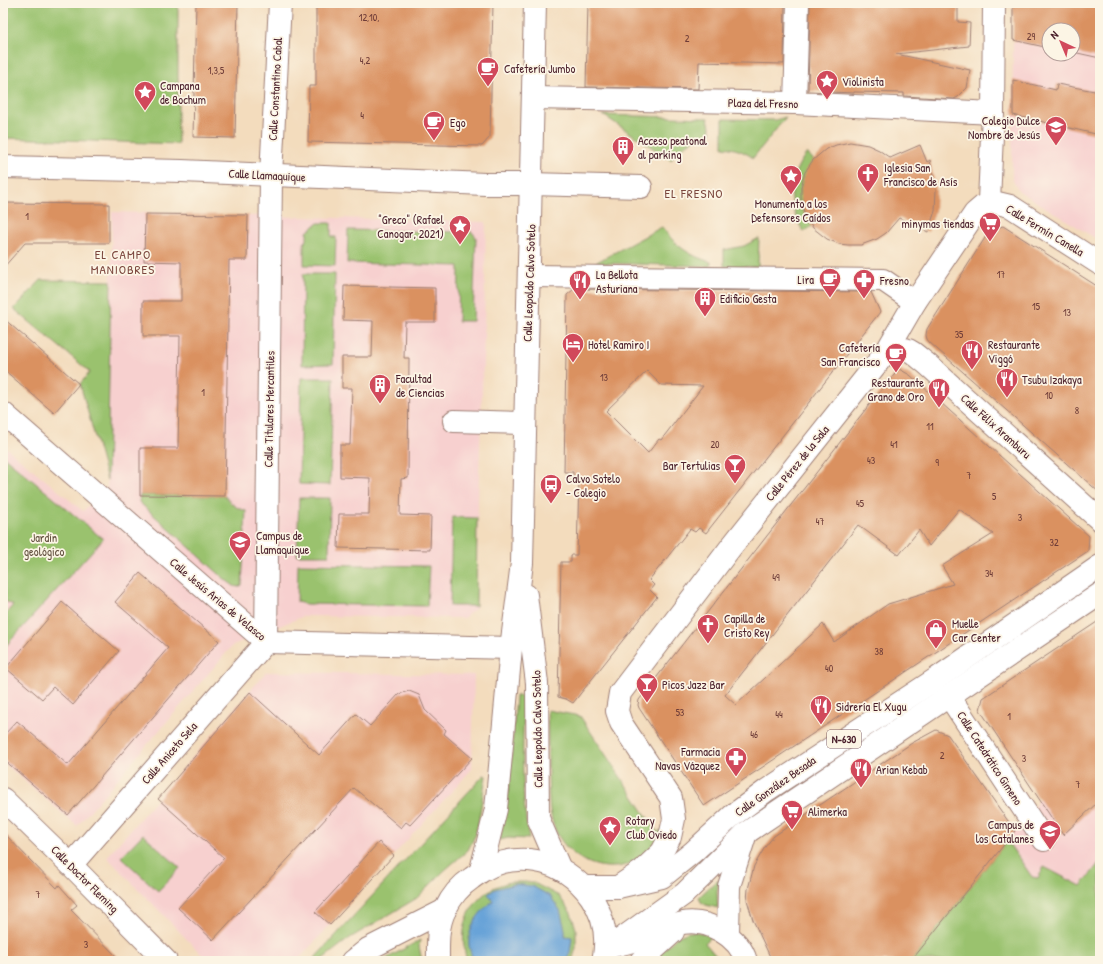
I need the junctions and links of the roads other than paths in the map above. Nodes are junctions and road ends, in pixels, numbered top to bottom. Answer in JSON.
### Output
{"nodes":[{"id":1,"x":280,"y":3,"type":"edge"},
{"id":2,"x":535,"y":3,"type":"edge"},
{"id":3,"x":798,"y":3,"type":"edge"},
{"id":4,"x":994,"y":3,"type":"edge"},
{"id":5,"x":533,"y":98,"type":"junction"},
{"id":6,"x":795,"y":103,"type":"junction"},
{"id":7,"x":993,"y":113,"type":"junction"},
{"id":8,"x":5,"y":170,"type":"edge"},
{"id":9,"x":271,"y":175,"type":"junction"},
{"id":10,"x":531,"y":184,"type":"junction"},
{"id":11,"x":641,"y":187,"type":"dead end"},
{"id":12,"x":989,"y":202,"type":"junction"},
{"id":13,"x":1100,"y":264,"type":"edge"},
{"id":14,"x":529,"y":276,"type":"junction"},
{"id":15,"x":916,"y":302,"type":"junction"},
{"id":16,"x":886,"y":352,"type":"junction"},
{"id":17,"x":3,"y":413,"type":"edge"},
{"id":18,"x":454,"y":421,"type":"dead end"},
{"id":19,"x":525,"y":423,"type":"junction"},
{"id":20,"x":1100,"y":520,"type":"edge"},
{"id":21,"x":522,"y":563,"type":"junction"},
{"id":22,"x":1100,"y":566,"type":"edge"},
{"id":23,"x":1100,"y":594,"type":"edge"},
{"id":24,"x":266,"y":642,"type":"junction"},
{"id":25,"x":511,"y":648,"type":"junction"},
{"id":26,"x":949,"y":696,"type":"junction"},
{"id":27,"x":3,"y":798,"type":"edge"},
{"id":28,"x":746,"y":833,"type":"junction"},
{"id":29,"x":1044,"y":840,"type":"dead end"},
{"id":30,"x":72,"y":865,"type":"junction"},
{"id":31,"x":560,"y":869,"type":"junction"},
{"id":32,"x":481,"y":870,"type":"junction"},
{"id":33,"x":618,"y":886,"type":"junction"},
{"id":34,"x":584,"y":887,"type":"junction"},
{"id":35,"x":445,"y":910,"type":"junction"},
{"id":36,"x":683,"y":923,"type":"junction"},
{"id":37,"x":728,"y":934,"type":"junction"},
{"id":38,"x":607,"y":952,"type":"edge"},
{"id":39,"x":166,"y":961,"type":"edge"},
{"id":40,"x":353,"y":961,"type":"edge"},
{"id":41,"x":438,"y":961,"type":"edge"},
{"id":42,"x":641,"y":961,"type":"edge"},
{"id":43,"x":746,"y":961,"type":"edge"}],
"edges":[{"from":1,"to":9,"type":"main road","name":"Calle Constantino Cabal"},
{"from":2,"to":5,"type":"main road","name":"Calle Leopoldo Calvo Sotelo"},
{"from":3,"to":6,"type":"main road"},
{"from":4,"to":7,"type":"main road"},
{"from":5,"to":6,"type":"main road","name":"Plaza del Fresno"},
{"from":5,"to":10,"type":"main road","name":"Calle Leopoldo Calvo Sotelo"},
{"from":6,"to":7,"type":"main road","name":"Plaza del Fresno"},
{"from":7,"to":12,"type":"main road"},
{"from":8,"to":9,"type":"main road","name":"Calle Llamaquique"},
{"from":9,"to":10,"type":"main road","name":"Calle Llamaquique"},
{"from":9,"to":24,"type":"main road","name":"Calle Titulares Mercantiles"},
{"from":10,"to":11,"type":"main road","name":"Calle Llamaquique"},
{"from":10,"to":14,"type":"main road","name":"Calle Leopoldo Calvo Sotelo"},
{"from":12,"to":13,"type":"main road","name":"Calle Fermín Canella"},
{"from":12,"to":15,"type":"main road","name":"Calle Pérez de la Sala"},
{"from":14,"to":15,"type":"main road"},
{"from":14,"to":19,"type":"main road","name":"Calle Leopoldo Calvo Sotelo"},
{"from":15,"to":16,"type":"main road","name":"Calle Pérez de la Sala"},
{"from":16,"to":20,"type":"main road","name":"Calle Félix Aramburu"},
{"from":16,"to":33,"type":"main road","name":"Calle Pérez de la Sala"},
{"from":17,"to":24,"type":"main road","name":"Calle Jesús Arias de Velasco"},
{"from":18,"to":19,"type":"main road"},
{"from":19,"to":21,"type":"main road","name":"Calle Leopoldo Calvo Sotelo"},
{"from":21,"to":25,"type":"main road","name":"Calle Leopoldo Calvo Sotelo"},
{"from":21,"to":31,"type":"main road","name":"Calle Leopoldo Calvo Sotelo"},
{"from":22,"to":33,"type":"main road","name":"Calle González Besada","number":"N-630"},
{"from":23,"to":26,"type":"main road","name":"Calle González Besada","number":"N-630"},
{"from":24,"to":25,"type":"main road","name":"Calle Jesús Arias de Velasco"},
{"from":24,"to":30,"type":"main road","name":"Calle Aniceto Sela"},
{"from":25,"to":32,"type":"main road","name":"Calle Leopoldo Calvo Sotelo"},
{"from":26,"to":28,"type":"main road","name":"Calle González Besada","number":"N-630"},
{"from":26,"to":29,"type":"main road","name":"Calle Catedrático Gimeno"},
{"from":27,"to":30,"type":"main road","name":"Calle Doctor Fleming"},
{"from":28,"to":37,"type":"main road"},
{"from":28,"to":38,"type":"main road","name":"Calle González Besada","number":"N-630"},
{"from":30,"to":39,"type":"main road","name":"Calle Doctor Fleming"},
{"from":31,"to":32,"type":"main road"},
{"from":31,"to":34,"type":"main road"},
{"from":32,"to":35,"type":"main road"},
{"from":33,"to":34,"type":"main road","name":"Calle González Besada","number":"N-630"},
{"from":34,"to":38,"type":"main road"},
{"from":35,"to":40,"type":"main road"},
{"from":35,"to":41,"type":"main road"},
{"from":36,"to":37,"type":"main road"},
{"from":36,"to":38,"type":"main road"},
{"from":36,"to":42,"type":"main road"},
{"from":37,"to":43,"type":"main road"}]}
